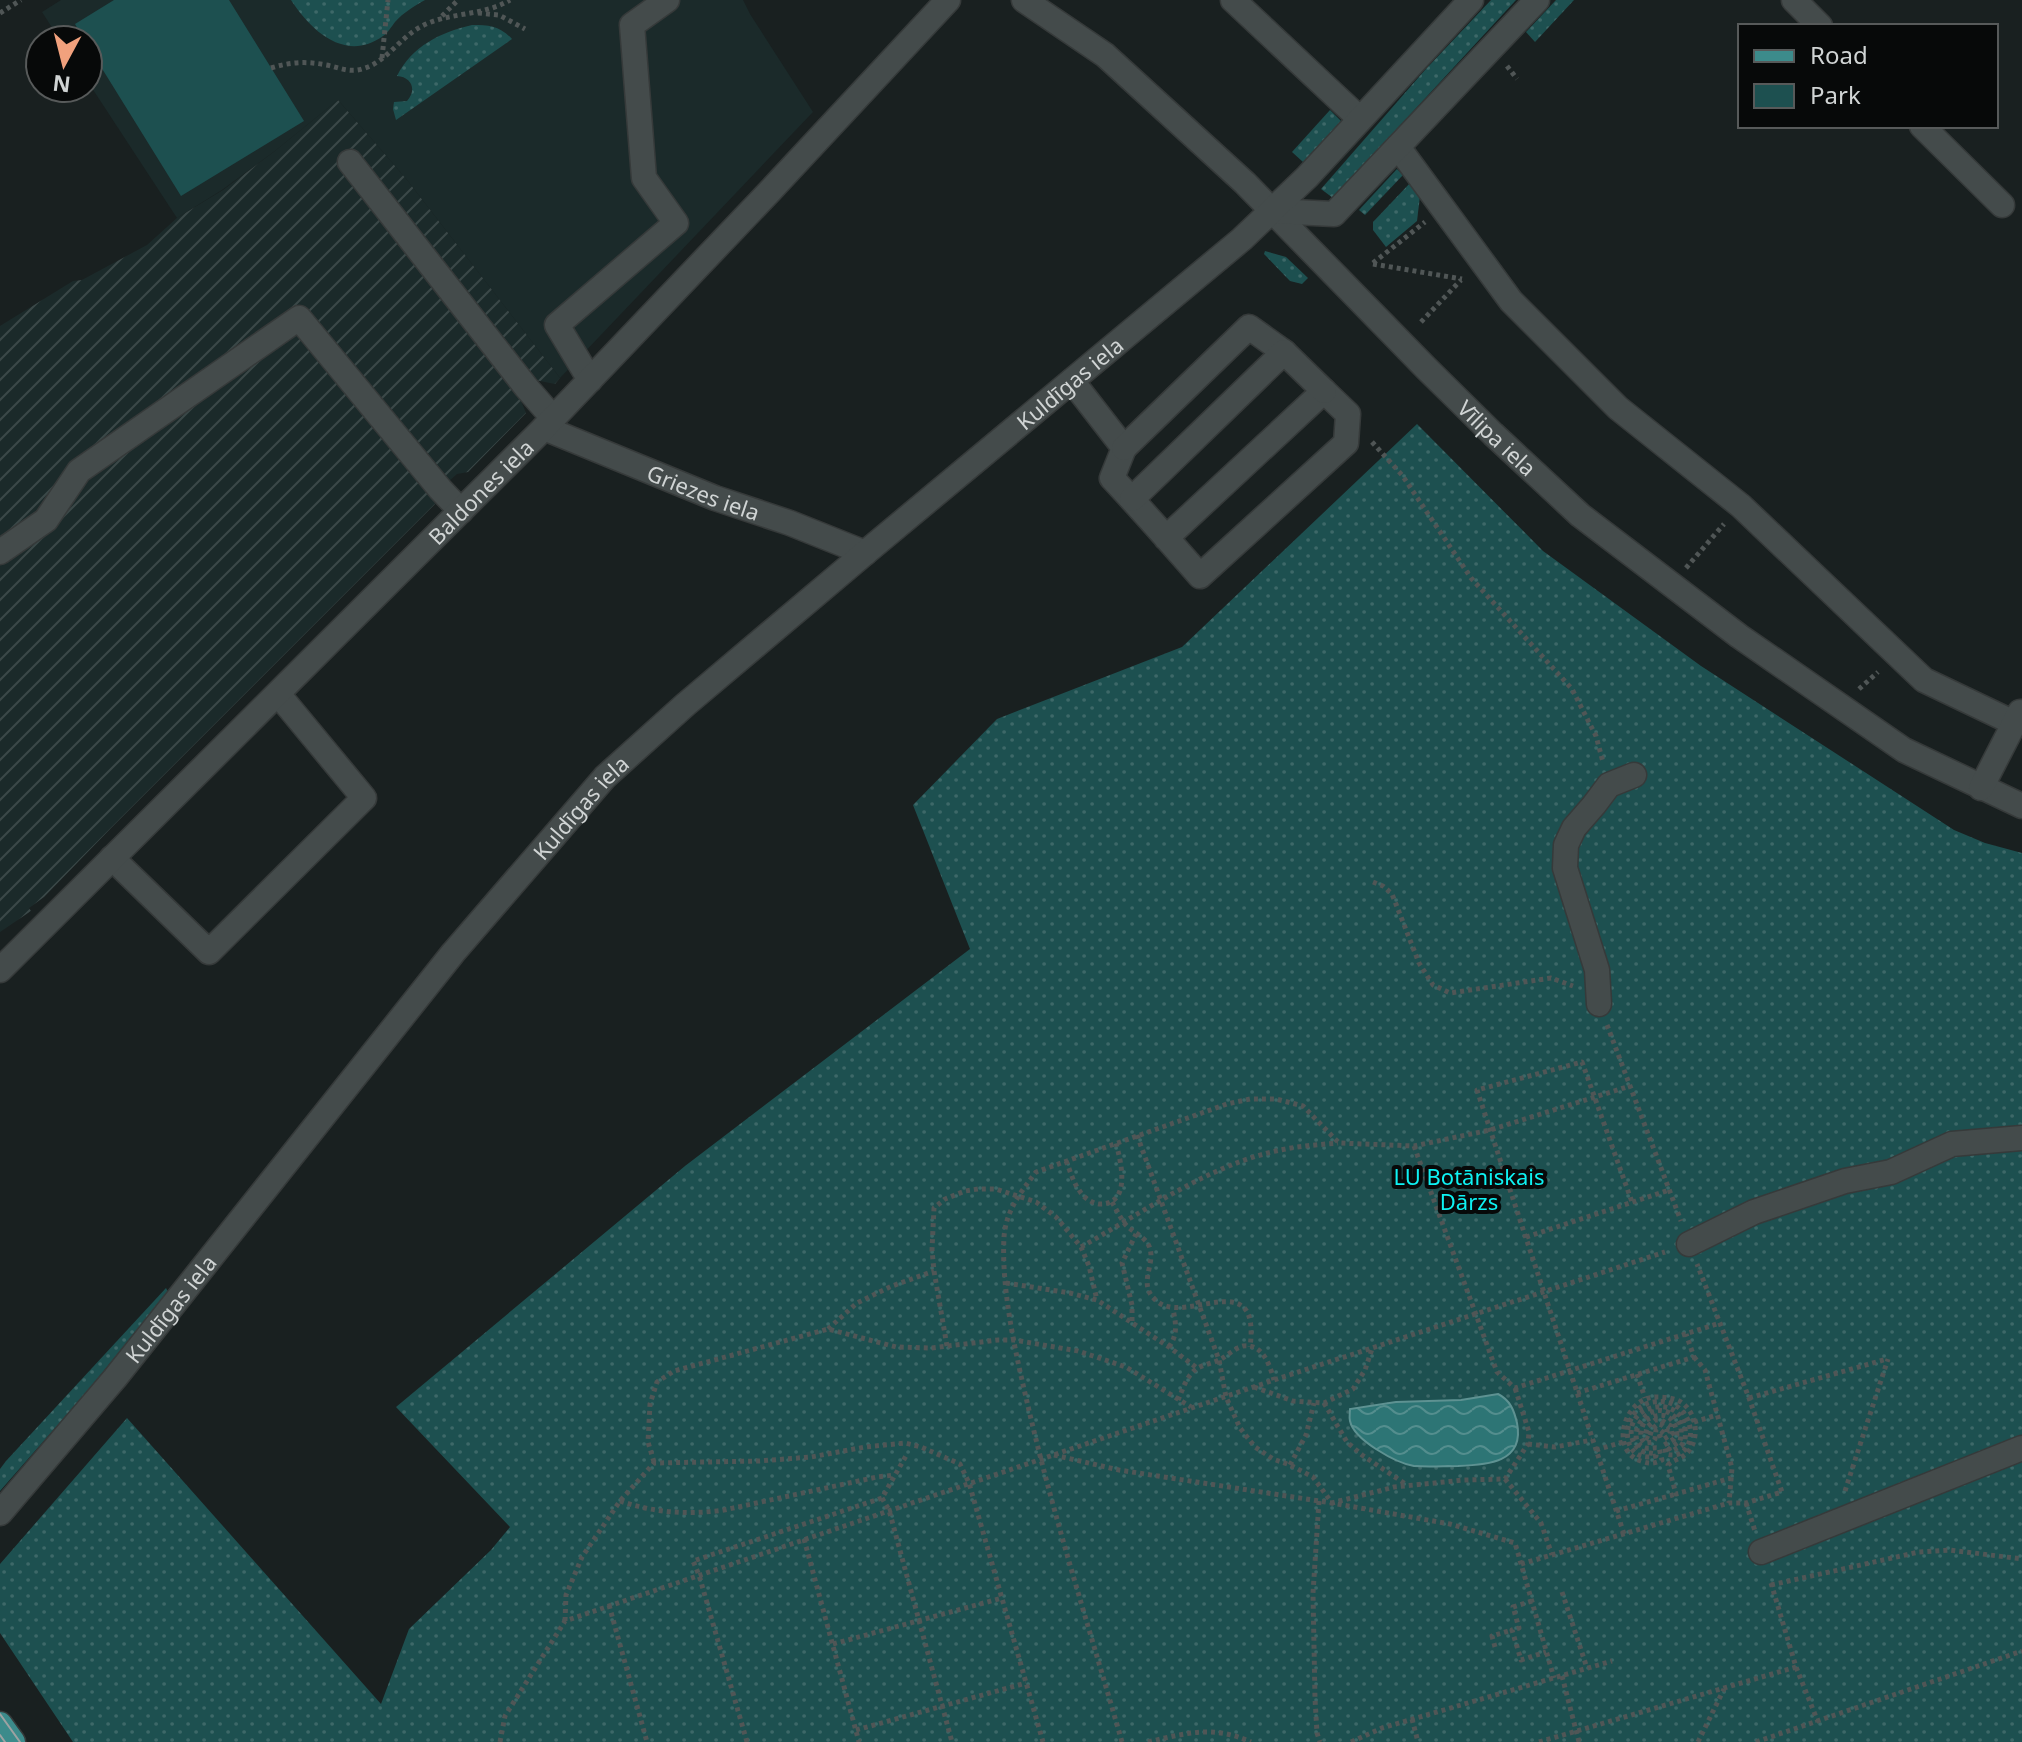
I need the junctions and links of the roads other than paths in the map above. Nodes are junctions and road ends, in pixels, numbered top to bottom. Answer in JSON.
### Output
{"nodes":[{"id":1,"x":667,"y":0,"type":"edge"},
{"id":2,"x":948,"y":0,"type":"edge"},
{"id":3,"x":1024,"y":0,"type":"edge"},
{"id":4,"x":1233,"y":0,"type":"edge"},
{"id":5,"x":1471,"y":0,"type":"edge"},
{"id":6,"x":1537,"y":0,"type":"edge"},
{"id":7,"x":1794,"y":0,"type":"edge"},
{"id":8,"x":1818,"y":24,"type":"edge"},
{"id":9,"x":1360,"y":119,"type":"junction"},
{"id":10,"x":1924,"y":128,"type":"edge"},
{"id":11,"x":1398,"y":147,"type":"junction"},
{"id":12,"x":350,"y":162,"type":"dead end"},
{"id":13,"x":2002,"y":205,"type":"dead end"},
{"id":14,"x":1272,"y":211,"type":"junction"},
{"id":15,"x":1284,"y":352,"type":"junction"},
{"id":16,"x":590,"y":380,"type":"junction"},
{"id":17,"x":1072,"y":381,"type":"junction"},
{"id":18,"x":1324,"y":391,"type":"junction"},
{"id":19,"x":548,"y":423,"type":"junction"},
{"id":20,"x":1124,"y":448,"type":"junction"},
{"id":21,"x":1132,"y":499,"type":"junction"},
{"id":22,"x":461,"y":511,"type":"junction"},
{"id":23,"x":1166,"y":538,"type":"junction"},
{"id":24,"x":0,"y":552,"type":"edge"},
{"id":25,"x":865,"y":553,"type":"junction"},
{"id":26,"x":278,"y":694,"type":"junction"},
{"id":27,"x":2018,"y":716,"type":"edge"},
{"id":28,"x":1634,"y":775,"type":"dead end"},
{"id":29,"x":1981,"y":788,"type":"junction"},
{"id":30,"x":2022,"y":806,"type":"edge"},
{"id":31,"x":112,"y":858,"type":"junction"},
{"id":32,"x":0,"y":970,"type":"edge"},
{"id":33,"x":1599,"y":1004,"type":"road end"},
{"id":34,"x":2022,"y":1138,"type":"edge"},
{"id":35,"x":1689,"y":1244,"type":"road end"},
{"id":36,"x":2022,"y":1448,"type":"edge"},
{"id":37,"x":0,"y":1513,"type":"edge"},
{"id":38,"x":1761,"y":1552,"type":"road end"},
{"id":39,"x":0,"y":1724,"type":"edge"},
{"id":40,"x":13,"y":1742,"type":"edge"}],
"edges":[{"from":1,"to":16,"type":"street"},
{"from":2,"to":16,"type":"street","name":"Baldones iela"},
{"from":3,"to":14,"type":"street","name":"Vīlipa iela"},
{"from":4,"to":9,"type":"street"},
{"from":5,"to":9,"type":"street","name":"Kuldīgas iela"},
{"from":6,"to":11,"type":"street"},
{"from":7,"to":8,"type":"street"},
{"from":9,"to":14,"type":"street","name":"Kuldīgas iela"},
{"from":10,"to":13,"type":"street"},
{"from":11,"to":14,"type":"street"},
{"from":11,"to":27,"type":"street"},
{"from":12,"to":19,"type":"street"},
{"from":14,"to":17,"type":"street","name":"Kuldīgas iela"},
{"from":14,"to":29,"type":"street","name":"Vīlipa iela"},
{"from":15,"to":18,"type":"street"},
{"from":15,"to":20,"type":"street"},
{"from":15,"to":21,"type":"street"},
{"from":16,"to":19,"type":"street","name":"Baldones iela"},
{"from":17,"to":20,"type":"street"},
{"from":17,"to":25,"type":"street","name":"Kuldīgas iela"},
{"from":18,"to":23,"type":"street"},
{"from":18,"to":23,"type":"street"},
{"from":19,"to":22,"type":"street","name":"Baldones iela"},
{"from":19,"to":25,"type":"street","name":"Griezes iela"},
{"from":20,"to":21,"type":"street"},
{"from":21,"to":23,"type":"street"},
{"from":22,"to":24,"type":"street"},
{"from":22,"to":26,"type":"street","name":"Baldones iela"},
{"from":25,"to":37,"type":"street","name":"Kuldīgas iela"},
{"from":26,"to":31,"type":"street","name":"Baldones iela"},
{"from":26,"to":31,"type":"street"},
{"from":27,"to":29,"type":"street"},
{"from":28,"to":33,"type":"street"},
{"from":29,"to":30,"type":"street","name":"Vīlipa iela"},
{"from":31,"to":32,"type":"street","name":"Baldones iela"},
{"from":34,"to":35,"type":"street"},
{"from":36,"to":38,"type":"street"},
{"from":39,"to":40,"type":"main road"}]}
